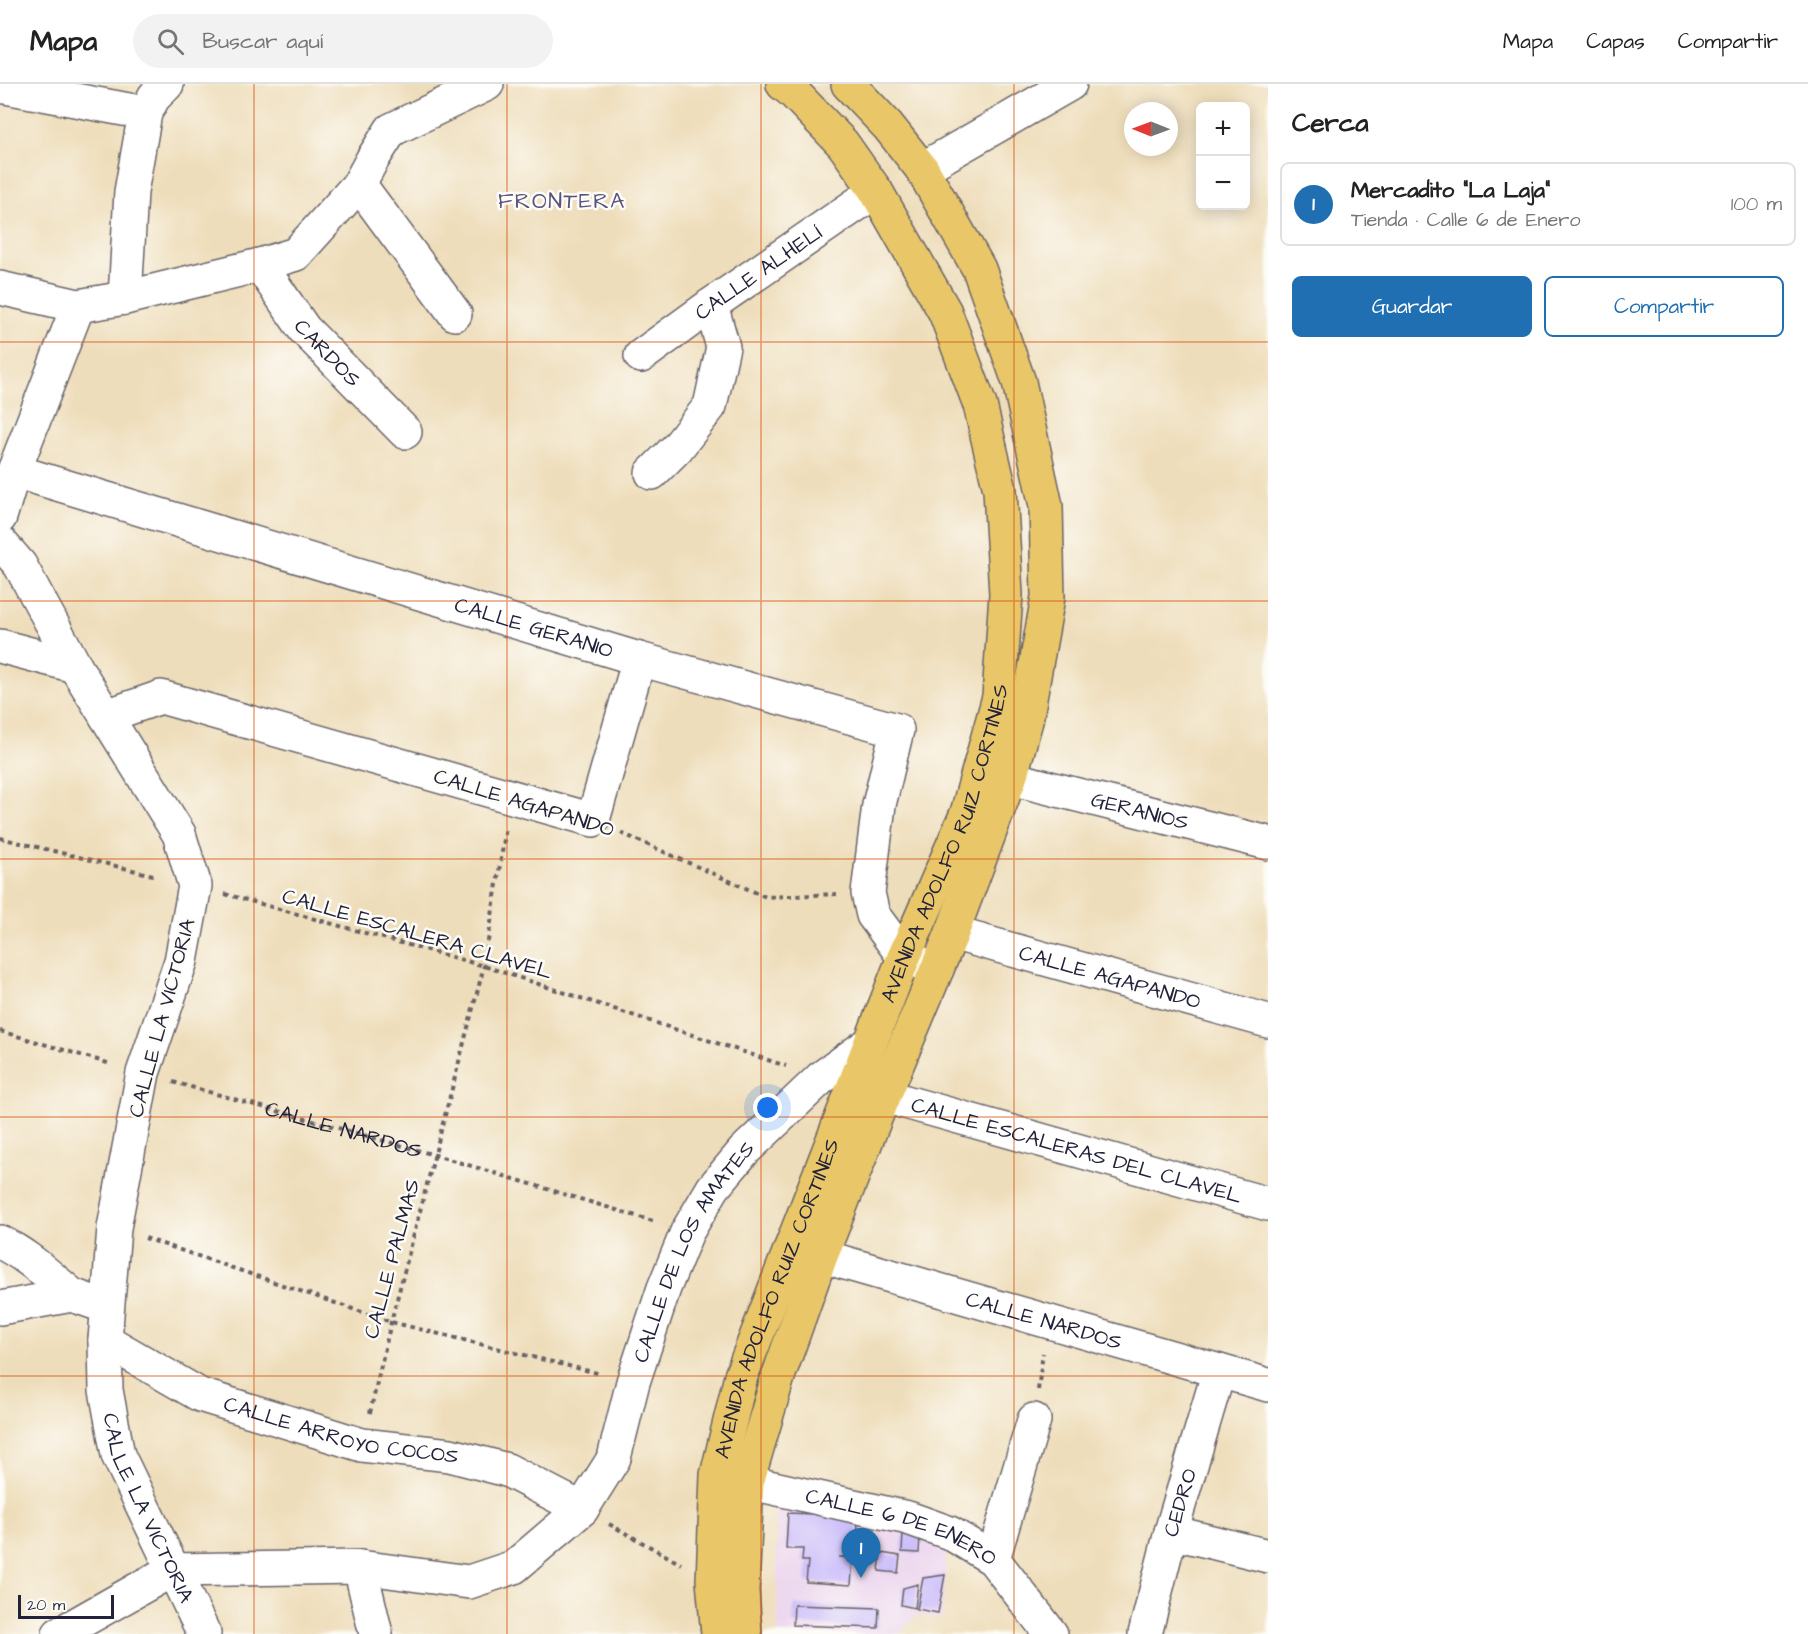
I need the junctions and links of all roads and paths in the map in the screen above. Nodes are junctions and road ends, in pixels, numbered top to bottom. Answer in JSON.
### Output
{"nodes":[{"id":1,"x":167,"y":84,"type":"edge"},
{"id":2,"x":488,"y":84,"type":"edge"},
{"id":3,"x":783,"y":84,"type":"edge"},
{"id":4,"x":848,"y":84,"type":"edge"},
{"id":5,"x":1070,"y":84,"type":"edge"},
{"id":6,"x":0,"y":86,"type":"edge"},
{"id":7,"x":145,"y":113,"type":"junction"},
{"id":8,"x":922,"y":169,"type":"junction"},
{"id":9,"x":359,"y":184,"type":"junction"},
{"id":10,"x":876,"y":191,"type":"junction"},
{"id":11,"x":260,"y":265,"type":"junction"},
{"id":12,"x":0,"y":288,"type":"edge"},
{"id":13,"x":125,"y":298,"type":"junction"},
{"id":14,"x":711,"y":305,"type":"junction"},
{"id":15,"x":78,"y":306,"type":"junction"},
{"id":16,"x":455,"y":314,"type":"dead end"},
{"id":17,"x":641,"y":356,"type":"dead end"},
{"id":18,"x":405,"y":432,"type":"dead end"},
{"id":19,"x":14,"y":471,"type":"junction"},
{"id":20,"x":652,"y":473,"type":"dead end"},
{"id":21,"x":0,"y":517,"type":"edge"},
{"id":22,"x":0,"y":542,"type":"edge"},
{"id":23,"x":0,"y":646,"type":"edge"},
{"id":24,"x":639,"y":659,"type":"junction"},
{"id":25,"x":75,"y":666,"type":"junction"},
{"id":26,"x":106,"y":716,"type":"junction"},
{"id":27,"x":1010,"y":778,"type":"junction"},
{"id":28,"x":511,"y":798,"type":"junction"},
{"id":29,"x":593,"y":820,"type":"junction"},
{"id":30,"x":0,"y":838,"type":"edge"},
{"id":31,"x":1268,"y":843,"type":"edge"},
{"id":32,"x":195,"y":886,"type":"junction"},
{"id":33,"x":868,"y":893,"type":"junction"},
{"id":34,"x":952,"y":933,"type":"junction"},
{"id":35,"x":904,"y":957,"type":"junction"},
{"id":36,"x":484,"y":966,"type":"junction"},
{"id":37,"x":937,"y":969,"type":"junction"},
{"id":38,"x":1268,"y":1021,"type":"edge"},
{"id":39,"x":0,"y":1031,"type":"edge"},
{"id":40,"x":870,"y":1043,"type":"junction"},
{"id":41,"x":143,"y":1073,"type":"junction"},
{"id":42,"x":821,"y":1078,"type":"junction"},
{"id":43,"x":884,"y":1096,"type":"junction"},
{"id":44,"x":435,"y":1155,"type":"junction"},
{"id":45,"x":1268,"y":1204,"type":"edge"},
{"id":46,"x":114,"y":1228,"type":"junction"},
{"id":47,"x":687,"y":1232,"type":"junction"},
{"id":48,"x":0,"y":1242,"type":"edge"},
{"id":49,"x":821,"y":1256,"type":"junction"},
{"id":50,"x":72,"y":1295,"type":"junction"},
{"id":51,"x":107,"y":1306,"type":"junction"},
{"id":52,"x":0,"y":1308,"type":"edge"},
{"id":53,"x":1048,"y":1321,"type":"junction"},
{"id":54,"x":391,"y":1322,"type":"junction"},
{"id":55,"x":105,"y":1340,"type":"junction"},
{"id":56,"x":1219,"y":1371,"type":"junction"},
{"id":57,"x":633,"y":1382,"type":"junction"},
{"id":58,"x":1268,"y":1385,"type":"edge"},
{"id":59,"x":1034,"y":1420,"type":"joint"},
{"id":60,"x":362,"y":1445,"type":"junction"},
{"id":61,"x":732,"y":1479,"type":"junction"},
{"id":62,"x":582,"y":1509,"type":"junction"},
{"id":63,"x":1172,"y":1532,"type":"junction"},
{"id":64,"x":1268,"y":1556,"type":"edge"},
{"id":65,"x":993,"y":1559,"type":"junction"},
{"id":66,"x":360,"y":1567,"type":"junction"},
{"id":67,"x":172,"y":1570,"type":"junction"},
{"id":68,"x":713,"y":1581,"type":"junction"},
{"id":69,"x":59,"y":1634,"type":"edge"},
{"id":70,"x":204,"y":1634,"type":"edge"},
{"id":71,"x":376,"y":1634,"type":"edge"},
{"id":72,"x":718,"y":1634,"type":"edge"},
{"id":73,"x":745,"y":1634,"type":"edge"},
{"id":74,"x":1051,"y":1634,"type":"edge"},
{"id":75,"x":1145,"y":1634,"type":"edge"}],
"edges":[{"from":1,"to":7,"type":"street"},
{"from":2,"to":9,"type":"street"},
{"from":3,"to":10,"type":"main road","name":"AVENIDA ADOLFO RUIZ CORTINES"},
{"from":4,"to":8,"type":"main road","name":"AVENIDA ADOLFO RUIZ CORTINES"},
{"from":5,"to":8,"type":"street"},
{"from":6,"to":7,"type":"street"},
{"from":7,"to":13,"type":"street"},
{"from":8,"to":27,"type":"main road","name":"AVENIDA ADOLFO RUIZ CORTINES"},
{"from":9,"to":11,"type":"street"},
{"from":9,"to":16,"type":"street"},
{"from":10,"to":14,"type":"street","name":"CALLE ALHELÍ"},
{"from":10,"to":35,"type":"main road","name":"AVENIDA ADOLFO RUIZ CORTINES"},
{"from":11,"to":13,"type":"street"},
{"from":11,"to":18,"type":"street","name":"CARDOS"},
{"from":12,"to":15,"type":"street"},
{"from":13,"to":15,"type":"street"},
{"from":14,"to":17,"type":"street","name":"CALLE ALHELÍ"},
{"from":14,"to":20,"type":"street"},
{"from":15,"to":19,"type":"street"},
{"from":19,"to":21,"type":"street"},
{"from":19,"to":24,"type":"street","name":"CALLE GERANIO"},
{"from":22,"to":25,"type":"street","name":"CALLE LA VICTORIA"},
{"from":23,"to":25,"type":"street"},
{"from":24,"to":29,"type":"street"},
{"from":24,"to":33,"type":"street","name":"CALLE GERANIO"},
{"from":25,"to":26,"type":"street","name":"CALLE LA VICTORIA"},
{"from":26,"to":28,"type":"street","name":"CALLE AGAPANDO"},
{"from":26,"to":32,"type":"street","name":"CALLE LA VICTORIA"},
{"from":27,"to":31,"type":"street","name":"GERANIOS"},
{"from":27,"to":34,"type":"main road","name":"AVENIDA ADOLFO RUIZ CORTINES"},
{"from":28,"to":29,"type":"street","name":"CALLE AGAPANDO"},
{"from":28,"to":36,"type":"path","name":"CALLE PALMAS"},
{"from":29,"to":33,"type":"path","name":"CALLE AGAPANDO"},
{"from":30,"to":32,"type":"path","name":"CALLE ESCALERA CLAVEL"},
{"from":32,"to":36,"type":"path","name":"CALLE ESCALERA CLAVEL"},
{"from":32,"to":41,"type":"street","name":"CALLE LA VICTORIA"},
{"from":33,"to":35,"type":"street"},
{"from":34,"to":37,"type":"main road","name":"AVENIDA ADOLFO RUIZ CORTINES"},
{"from":34,"to":38,"type":"street","name":"CALLE AGAPANDO"},
{"from":35,"to":37,"type":"street"},
{"from":35,"to":40,"type":"main road","name":"AVENIDA ADOLFO RUIZ CORTINES"},
{"from":36,"to":42,"type":"path","name":"CALLE ESCALERA CLAVEL"},
{"from":36,"to":44,"type":"path","name":"CALLE PALMAS"},
{"from":37,"to":43,"type":"main road","name":"AVENIDA ADOLFO RUIZ CORTINES"},
{"from":39,"to":41,"type":"path","name":"CALLE NARDOS"},
{"from":40,"to":42,"type":"street","name":"CALLE DE LOS AMATES"},
{"from":40,"to":61,"type":"main road","name":"AVENIDA ADOLFO RUIZ CORTINES"},
{"from":41,"to":44,"type":"path","name":"CALLE NARDOS"},
{"from":41,"to":46,"type":"street","name":"CALLE LA VICTORIA"},
{"from":42,"to":47,"type":"street","name":"CALLE DE LOS AMATES"},
{"from":43,"to":45,"type":"street","name":"CALLE ESCALERAS DEL CLAVEL"},
{"from":43,"to":49,"type":"main road","name":"AVENIDA ADOLFO RUIZ CORTINES"},
{"from":44,"to":47,"type":"path","name":"CALLE NARDOS"},
{"from":44,"to":54,"type":"path","name":"CALLE PALMAS"},
{"from":46,"to":51,"type":"street","name":"CALLE LA VICTORIA"},
{"from":46,"to":54,"type":"path"},
{"from":47,"to":57,"type":"street","name":"CALLE DE LOS AMATES"},
{"from":48,"to":50,"type":"street"},
{"from":49,"to":53,"type":"street","name":"CALLE NARDOS"},
{"from":49,"to":61,"type":"main road","name":"AVENIDA ADOLFO RUIZ CORTINES"},
{"from":50,"to":51,"type":"street"},
{"from":50,"to":52,"type":"street"},
{"from":51,"to":55,"type":"street","name":"CALLE LA VICTORIA"},
{"from":53,"to":56,"type":"street","name":"CALLE NARDOS"},
{"from":53,"to":59,"type":"path"},
{"from":54,"to":57,"type":"path"},
{"from":54,"to":60,"type":"path","name":"CALLE PALMAS"},
{"from":55,"to":60,"type":"street","name":"CALLE ARROYO COCOS"},
{"from":55,"to":67,"type":"street","name":"CALLE LA VICTORIA"},
{"from":56,"to":58,"type":"street","name":"CALLE NARDOS"},
{"from":56,"to":63,"type":"street","name":"CEDRO"},
{"from":57,"to":62,"type":"street","name":"CALLE DE LOS AMATES"},
{"from":59,"to":65,"type":"street"},
{"from":60,"to":62,"type":"street","name":"CALLE ARROYO COCOS"},
{"from":61,"to":65,"type":"street","name":"CALLE 6 DE ENERO"},
{"from":61,"to":68,"type":"main road","name":"AVENIDA ADOLFO RUIZ CORTINES"},
{"from":61,"to":73,"type":"main road","name":"AVENIDA ADOLFO RUIZ CORTINES"},
{"from":62,"to":66,"type":"street","name":"CALLE DE LOS AMATES"},
{"from":62,"to":68,"type":"path"},
{"from":63,"to":64,"type":"street"},
{"from":63,"to":75,"type":"street","name":"CEDRO"},
{"from":65,"to":74,"type":"street","name":"CALLE 6 DE ENERO"},
{"from":66,"to":67,"type":"street","name":"CALLE DE LOS AMATES"},
{"from":66,"to":71,"type":"street"},
{"from":67,"to":69,"type":"street"},
{"from":67,"to":70,"type":"street","name":"CALLE LA VICTORIA"},
{"from":68,"to":72,"type":"main road","name":"AVENIDA ADOLFO RUIZ CORTINES"}]}
